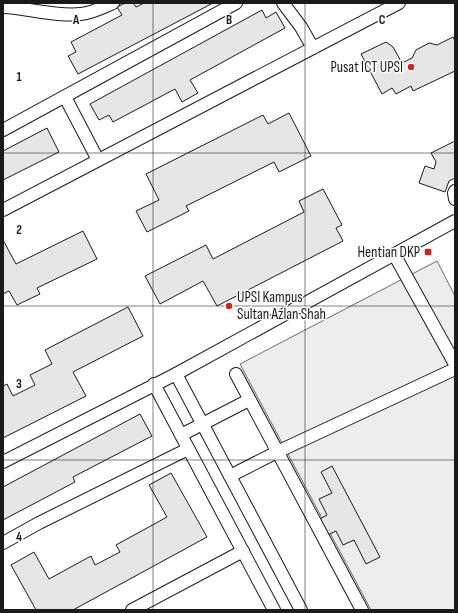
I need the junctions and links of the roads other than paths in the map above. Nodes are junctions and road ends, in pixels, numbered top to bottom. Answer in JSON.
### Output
{"nodes":[{"id":1,"x":113,"y":3,"type":"edge"},
{"id":2,"x":236,"y":3,"type":"edge"},
{"id":3,"x":284,"y":3,"type":"edge"},
{"id":4,"x":399,"y":3,"type":"edge"},
{"id":5,"x":3,"y":8,"type":"edge"},
{"id":6,"x":313,"y":48,"type":"junction"},
{"id":7,"x":65,"y":97,"type":"junction"},
{"id":8,"x":3,"y":130,"type":"edge"},
{"id":9,"x":98,"y":160,"type":"junction"},
{"id":10,"x":455,"y":191,"type":"edge"},
{"id":11,"x":455,"y":199,"type":"edge"},
{"id":12,"x":3,"y":210,"type":"edge"},
{"id":13,"x":455,"y":221,"type":"edge"},
{"id":14,"x":394,"y":254,"type":"junction"},
{"id":15,"x":455,"y":364,"type":"edge"},
{"id":16,"x":455,"y":369,"type":"edge"},
{"id":17,"x":176,"y":374,"type":"junction"},
{"id":18,"x":236,"y":374,"type":"dead end"},
{"id":19,"x":154,"y":384,"type":"junction"},
{"id":20,"x":249,"y":400,"type":"junction"},
{"id":21,"x":203,"y":424,"type":"junction"},
{"id":22,"x":181,"y":435,"type":"junction"},
{"id":23,"x":188,"y":449,"type":"junction"},
{"id":24,"x":277,"y":452,"type":"junction"},
{"id":25,"x":3,"y":462,"type":"edge"},
{"id":26,"x":230,"y":476,"type":"junction"},
{"id":27,"x":3,"y":543,"type":"edge"},
{"id":28,"x":243,"y":551,"type":"junction"},
{"id":29,"x":132,"y":610,"type":"edge"},
{"id":30,"x":274,"y":610,"type":"edge"},
{"id":31,"x":301,"y":610,"type":"edge"},
{"id":32,"x":362,"y":610,"type":"edge"}],
"edges":[{"from":1,"to":5,"type":"street"},
{"from":2,"to":7,"type":"street"},
{"from":3,"to":6,"type":"street"},
{"from":4,"to":6,"type":"street"},
{"from":6,"to":9,"type":"street"},
{"from":7,"to":8,"type":"street"},
{"from":7,"to":9,"type":"street"},
{"from":9,"to":12,"type":"street"},
{"from":10,"to":11,"type":"street"},
{"from":13,"to":14,"type":"street"},
{"from":14,"to":15,"type":"street"},
{"from":14,"to":17,"type":"street"},
{"from":16,"to":24,"type":"street"},
{"from":17,"to":19,"type":"street"},
{"from":17,"to":21,"type":"street"},
{"from":18,"to":20,"type":"street"},
{"from":19,"to":22,"type":"street"},
{"from":19,"to":25,"type":"street"},
{"from":20,"to":21,"type":"street"},
{"from":20,"to":24,"type":"street"},
{"from":21,"to":22,"type":"street"},
{"from":21,"to":26,"type":"street"},
{"from":22,"to":23,"type":"street"},
{"from":23,"to":27,"type":"street"},
{"from":23,"to":28,"type":"street"},
{"from":24,"to":26,"type":"street"},
{"from":24,"to":32,"type":"street"},
{"from":26,"to":31,"type":"street"},
{"from":28,"to":29,"type":"street"},
{"from":28,"to":30,"type":"street"}]}
